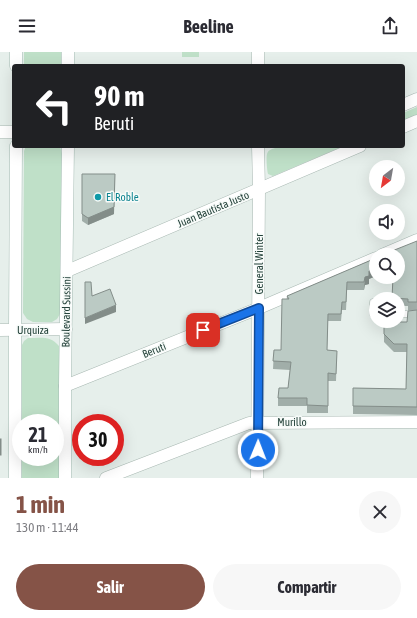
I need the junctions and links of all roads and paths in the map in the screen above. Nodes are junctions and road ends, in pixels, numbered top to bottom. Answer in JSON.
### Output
{"nodes":[{"id":1,"x":16,"y":52,"type":"edge"},
{"id":2,"x":68,"y":52,"type":"edge"},
{"id":3,"x":258,"y":52,"type":"edge"},
{"id":4,"x":16,"y":64,"type":"edge"},
{"id":5,"x":68,"y":64,"type":"edge"},
{"id":6,"x":258,"y":64,"type":"edge"},
{"id":7,"x":417,"y":99,"type":"edge"},
{"id":8,"x":405,"y":104,"type":"edge"},
{"id":9,"x":417,"y":121,"type":"edge"},
{"id":10,"x":405,"y":126,"type":"edge"},
{"id":11,"x":0,"y":132,"type":"edge"},
{"id":12,"x":12,"y":132,"type":"edge"},
{"id":13,"x":16,"y":148,"type":"edge"},
{"id":14,"x":68,"y":148,"type":"edge"},
{"id":15,"x":258,"y":148,"type":"edge"},
{"id":16,"x":355,"y":148,"type":"edge"},
{"id":17,"x":259,"y":189,"type":"junction"},
{"id":18,"x":417,"y":240,"type":"edge"},
{"id":19,"x":398,"y":248,"type":"edge"},
{"id":20,"x":369,"y":261,"type":"edge"},
{"id":21,"x":67,"y":271,"type":"junction"},
{"id":22,"x":259,"y":308,"type":"junction"},
{"id":23,"x":405,"y":314,"type":"edge"},
{"id":24,"x":417,"y":314,"type":"edge"},
{"id":25,"x":66,"y":329,"type":"junction"},
{"id":26,"x":0,"y":330,"type":"edge"},
{"id":27,"x":15,"y":330,"type":"junction"},
{"id":28,"x":65,"y":386,"type":"junction"},
{"id":29,"x":258,"y":422,"type":"junction"},
{"id":30,"x":417,"y":422,"type":"edge"},
{"id":31,"x":15,"y":478,"type":"edge"},
{"id":32,"x":65,"y":478,"type":"edge"},
{"id":33,"x":106,"y":478,"type":"edge"},
{"id":34,"x":257,"y":478,"type":"edge"}],
"edges":[{"from":1,"to":4,"type":"street"},
{"from":2,"to":5,"type":"street"},
{"from":3,"to":6,"type":"street"},
{"from":7,"to":8,"type":"street"},
{"from":9,"to":10,"type":"street"},
{"from":11,"to":12,"type":"street"},
{"from":13,"to":27,"type":"street"},
{"from":14,"to":21,"type":"street","name":"Boulevard Sussini"},
{"from":15,"to":17,"type":"street","name":"General Winter"},
{"from":16,"to":17,"type":"street","name":"Juan Bautista Justo"},
{"from":17,"to":21,"type":"street","name":"Juan Bautista Justo"},
{"from":17,"to":22,"type":"street","name":"General Winter"},
{"from":18,"to":19,"type":"street"},
{"from":20,"to":22,"type":"street","name":"Beruti"},
{"from":21,"to":25,"type":"street","name":"Boulevard Sussini"},
{"from":22,"to":28,"type":"street","name":"Beruti"},
{"from":22,"to":29,"type":"street","name":"General Winter"},
{"from":23,"to":24,"type":"lane"},
{"from":25,"to":27,"type":"street","name":"Urquiza"},
{"from":25,"to":28,"type":"street","name":"Boulevard Sussini"},
{"from":26,"to":27,"type":"street","name":"Urquiza"},
{"from":27,"to":31,"type":"street"},
{"from":28,"to":32,"type":"street","name":"Boulevard Sussini"},
{"from":29,"to":30,"type":"street","name":"Murillo"},
{"from":29,"to":33,"type":"street","name":"Murillo"},
{"from":29,"to":34,"type":"street","name":"General Winter"}]}
